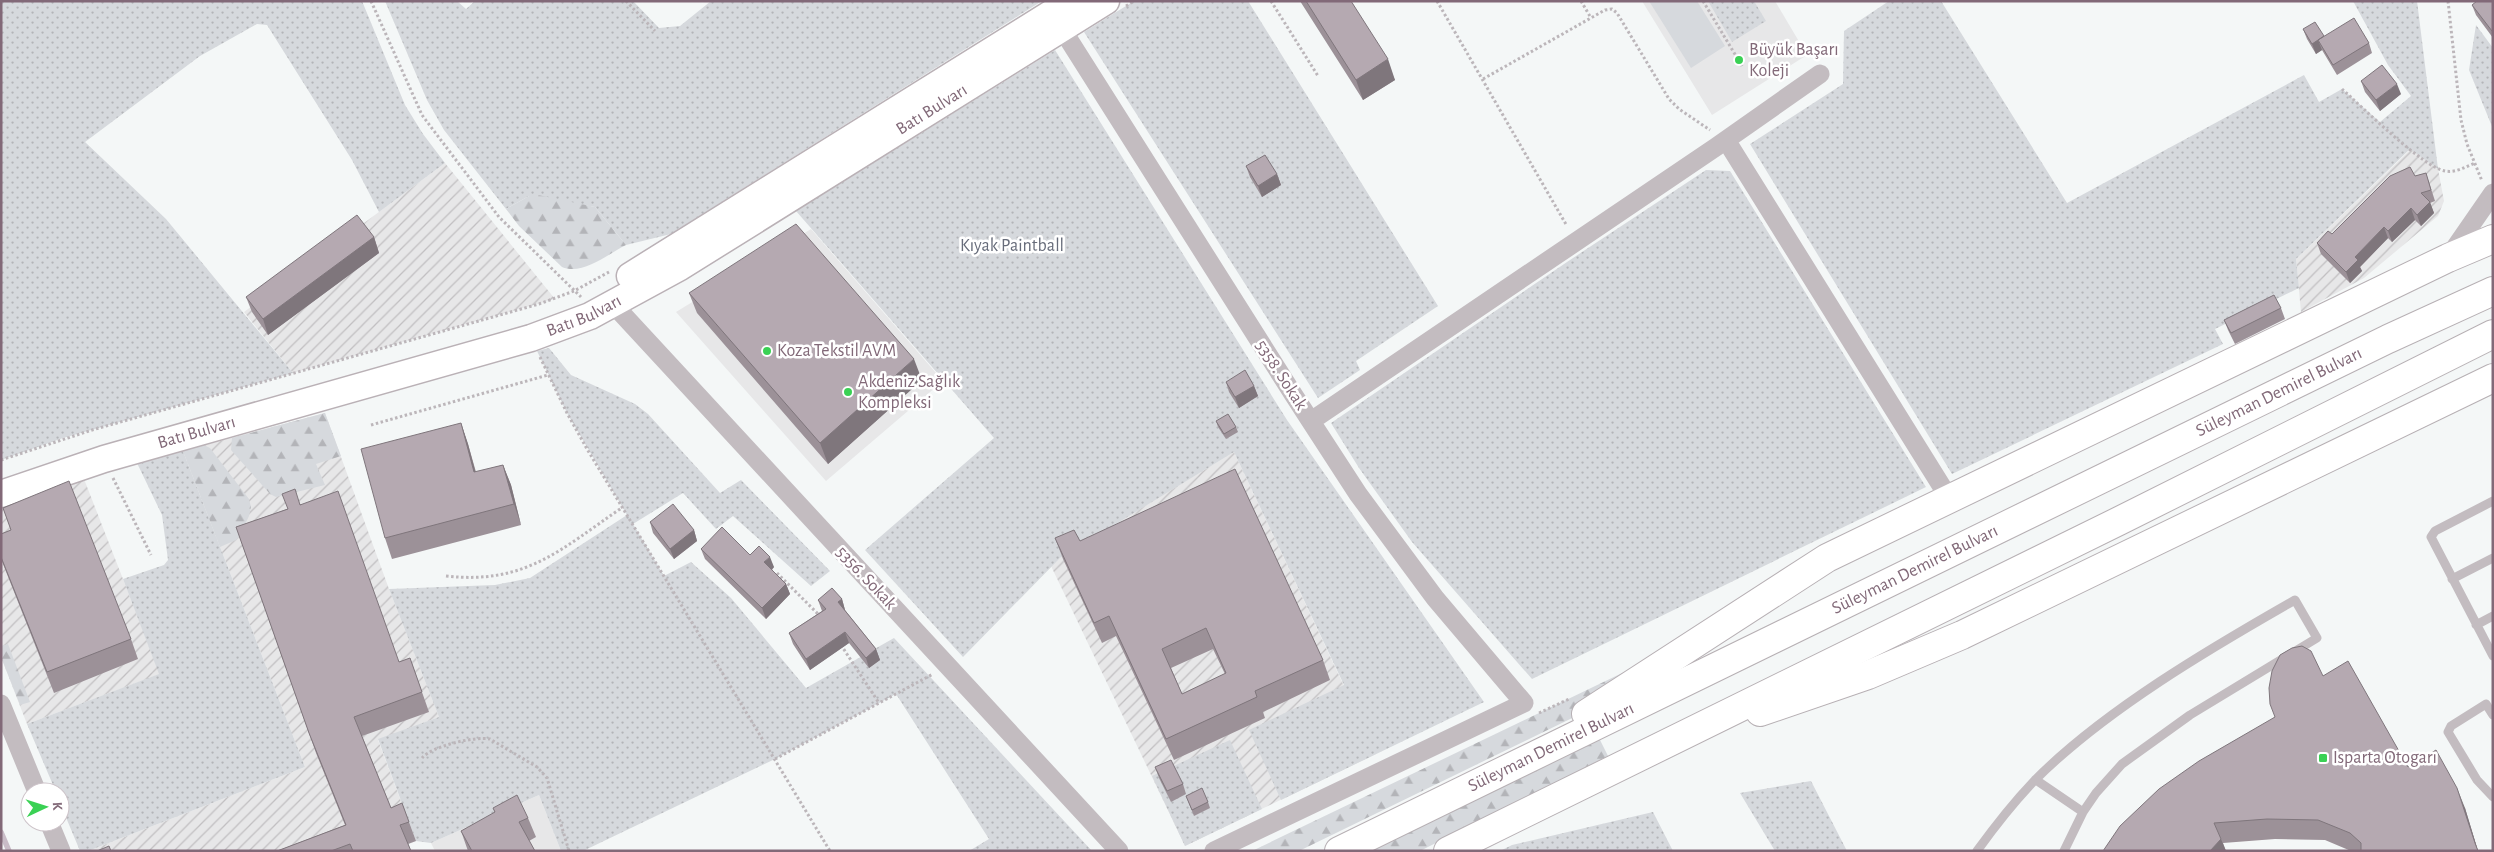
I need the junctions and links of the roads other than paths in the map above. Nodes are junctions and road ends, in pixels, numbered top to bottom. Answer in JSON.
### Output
{"nodes":[{"id":1,"x":1071,"y":1,"type":"edge"},
{"id":2,"x":1106,"y":1,"type":"edge"},
{"id":3,"x":1062,"y":28,"type":"junction"},
{"id":4,"x":1820,"y":74,"type":"dead end"},
{"id":5,"x":1726,"y":140,"type":"junction"},
{"id":6,"x":2491,"y":196,"type":"edge"},
{"id":7,"x":2493,"y":239,"type":"edge"},
{"id":8,"x":2448,"y":258,"type":"junction"},
{"id":9,"x":2493,"y":291,"type":"edge"},
{"id":10,"x":613,"y":304,"type":"junction"},
{"id":11,"x":2484,"y":337,"type":"edge"},
{"id":12,"x":2493,"y":378,"type":"edge"},
{"id":13,"x":1311,"y":421,"type":"junction"},
{"id":14,"x":1,"y":476,"type":"edge"},
{"id":15,"x":1,"y":494,"type":"edge"},
{"id":16,"x":1949,"y":498,"type":"junction"},
{"id":17,"x":2493,"y":501,"type":"edge"},
{"id":18,"x":2493,"y":558,"type":"edge"},
{"id":19,"x":2452,"y":579,"type":"junction"},
{"id":20,"x":2493,"y":616,"type":"edge"},
{"id":21,"x":2476,"y":625,"type":"junction"},
{"id":22,"x":2493,"y":656,"type":"edge"},
{"id":23,"x":1,"y":704,"type":"edge"},
{"id":24,"x":2493,"y":715,"type":"edge"},
{"id":25,"x":1679,"y":736,"type":"junction"},
{"id":26,"x":1486,"y":779,"type":"junction"},
{"id":27,"x":2036,"y":780,"type":"junction"},
{"id":28,"x":33,"y":782,"type":"edge"},
{"id":29,"x":2493,"y":798,"type":"edge"},
{"id":30,"x":2083,"y":812,"type":"junction"},
{"id":31,"x":53,"y":832,"type":"edge"},
{"id":32,"x":61,"y":851,"type":"edge"},
{"id":33,"x":1119,"y":851,"type":"edge"},
{"id":34,"x":1214,"y":851,"type":"edge"},
{"id":35,"x":1339,"y":851,"type":"edge"},
{"id":36,"x":1448,"y":851,"type":"edge"},
{"id":37,"x":1977,"y":851,"type":"edge"},
{"id":38,"x":2064,"y":851,"type":"edge"}],
"edges":[{"from":1,"to":14,"type":"street","name":"Batı Bulvarı"},
{"from":2,"to":3,"type":"street","name":"Batı Bulvarı"},
{"from":3,"to":10,"type":"street","name":"Batı Bulvarı"},
{"from":3,"to":13,"type":"street","name":"5358. Sokak"},
{"from":4,"to":5,"type":"street"},
{"from":5,"to":13,"type":"street"},
{"from":5,"to":16,"type":"street"},
{"from":6,"to":8,"type":"street"},
{"from":7,"to":8,"type":"highway"},
{"from":8,"to":16,"type":"highway"},
{"from":9,"to":26,"type":"highway","name":"Süleyman Demirel Bulvarı"},
{"from":10,"to":15,"type":"street","name":"Batı Bulvarı"},
{"from":10,"to":33,"type":"street","name":"5356. Sokak"},
{"from":11,"to":25,"type":"highway"},
{"from":12,"to":25,"type":"highway"},
{"from":13,"to":34,"type":"street","name":"5358. Sokak"},
{"from":16,"to":26,"type":"highway"},
{"from":17,"to":19,"type":"lane"},
{"from":18,"to":19,"type":"lane"},
{"from":19,"to":21,"type":"lane"},
{"from":20,"to":21,"type":"lane"},
{"from":21,"to":22,"type":"lane"},
{"from":23,"to":28,"type":"street"},
{"from":24,"to":29,"type":"lane"},
{"from":25,"to":36,"type":"highway"},
{"from":26,"to":35,"type":"highway","name":"Süleyman Demirel Bulvarı"},
{"from":27,"to":30,"type":"lane"},
{"from":27,"to":30,"type":"lane"},
{"from":27,"to":37,"type":"lane"},
{"from":30,"to":38,"type":"lane"},
{"from":31,"to":32,"type":"street"}]}
